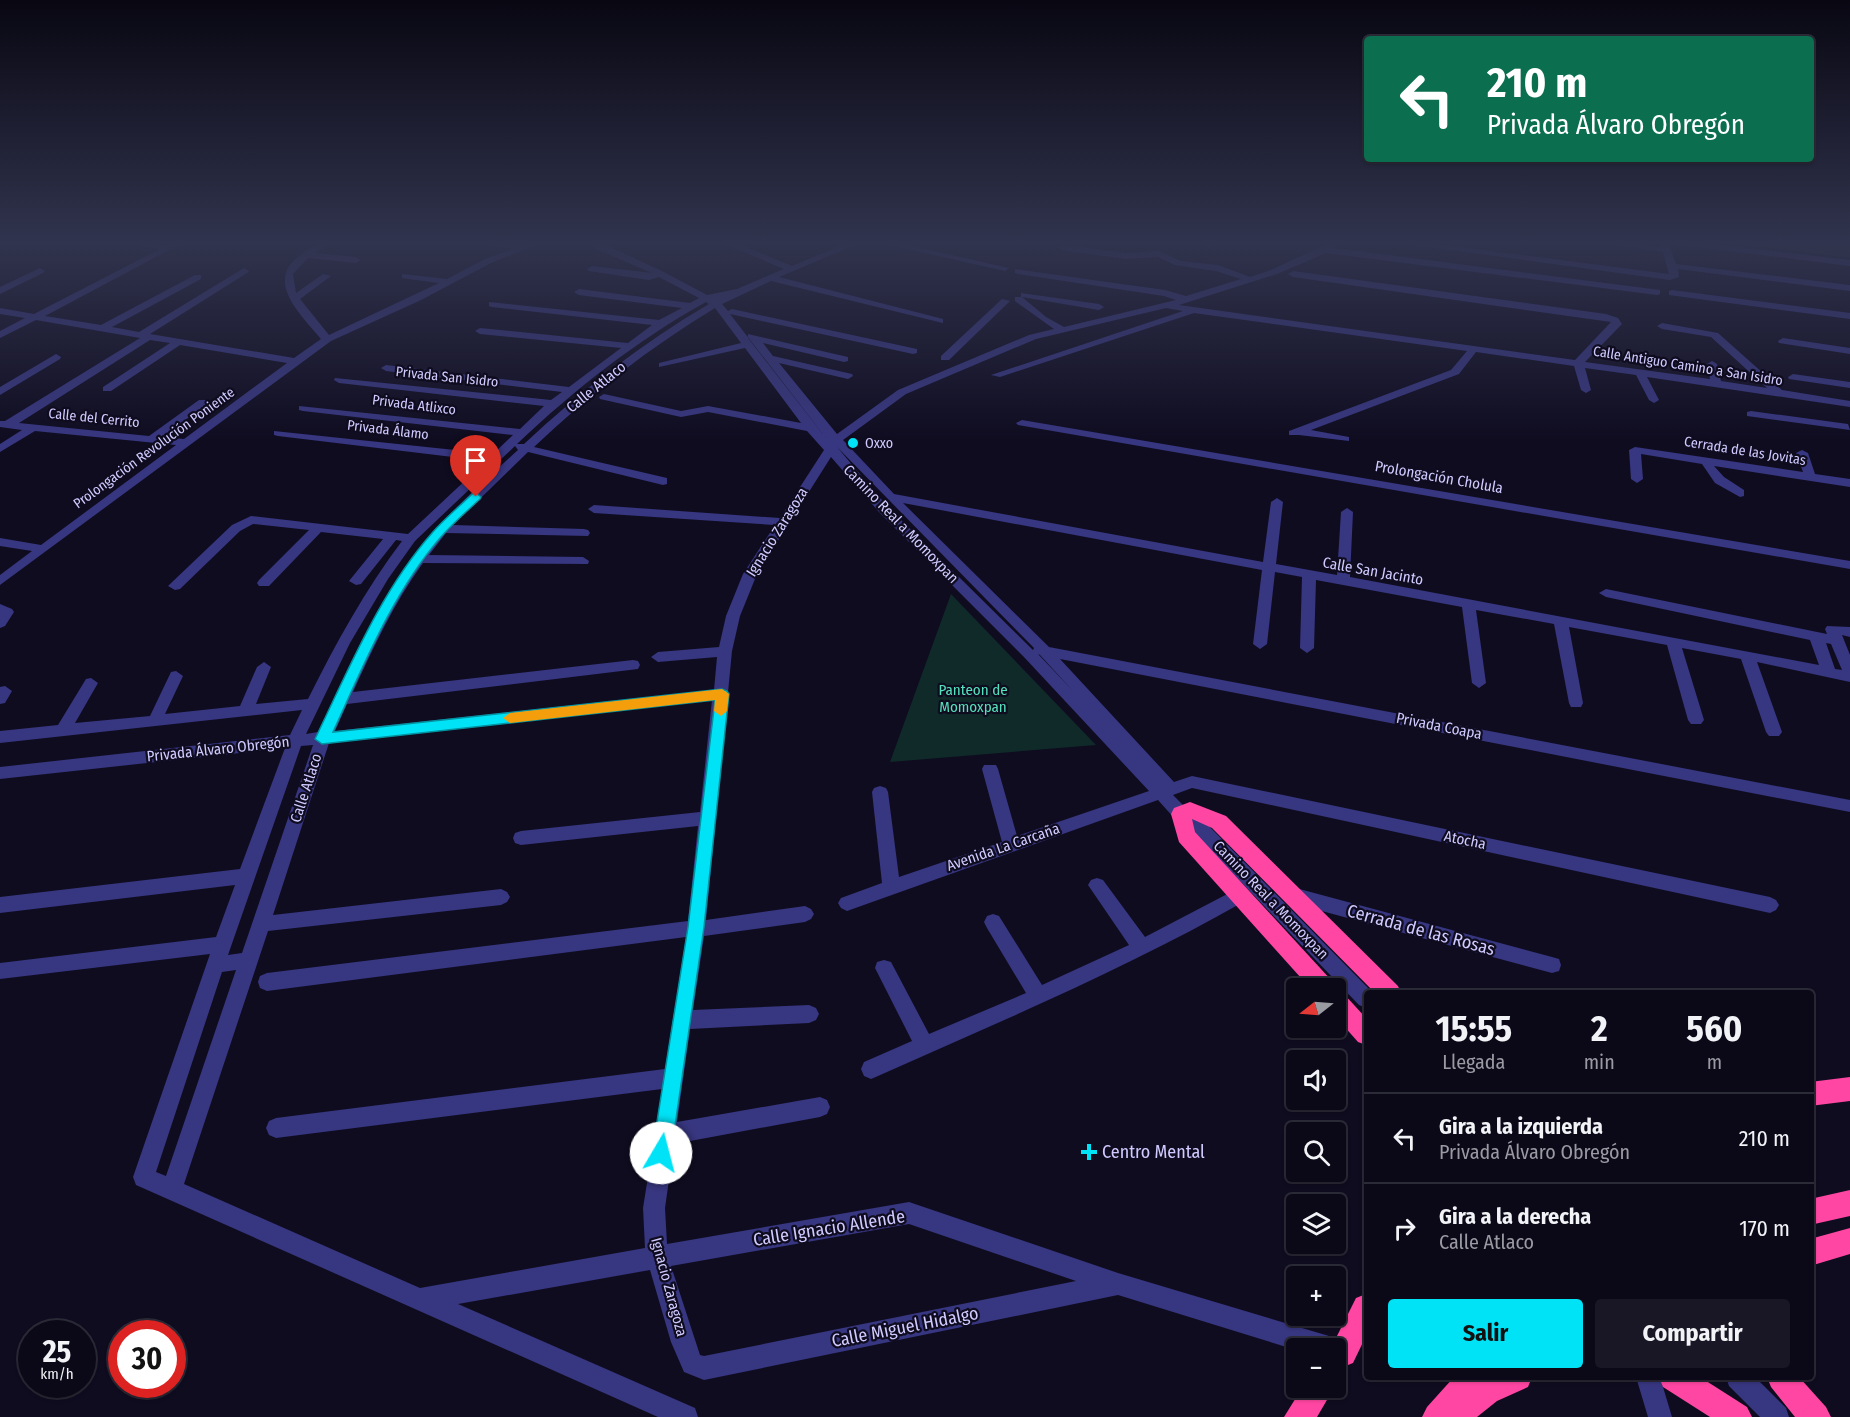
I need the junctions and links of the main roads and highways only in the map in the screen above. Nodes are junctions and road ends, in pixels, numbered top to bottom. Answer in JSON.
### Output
{"nodes":[{"id":1,"x":1315,"y":978,"type":"edge"},
{"id":2,"x":1387,"y":990,"type":"edge"},
{"id":3,"x":1346,"y":1012,"type":"edge"},
{"id":4,"x":1364,"y":1032,"type":"edge"},
{"id":5,"x":1850,"y":1089,"type":"edge"},
{"id":6,"x":1814,"y":1094,"type":"edge"},
{"id":7,"x":1850,"y":1203,"type":"edge"},
{"id":8,"x":1814,"y":1211,"type":"edge"},
{"id":9,"x":1850,"y":1241,"type":"edge"},
{"id":10,"x":1814,"y":1253,"type":"edge"},
{"id":11,"x":1364,"y":1311,"type":"edge"},
{"id":12,"x":1364,"y":1332,"type":"edge"},
{"id":13,"x":1346,"y":1339,"type":"edge"},
{"id":14,"x":1346,"y":1346,"type":"edge"},
{"id":15,"x":1471,"y":1380,"type":"edge"},
{"id":16,"x":1511,"y":1380,"type":"edge"},
{"id":17,"x":1678,"y":1380,"type":"edge"},
{"id":18,"x":1784,"y":1380,"type":"edge"},
{"id":19,"x":1312,"y":1398,"type":"edge"},
{"id":20,"x":1299,"y":1417,"type":"edge"},
{"id":21,"x":1437,"y":1417,"type":"edge"},
{"id":22,"x":1453,"y":1417,"type":"edge"},
{"id":23,"x":1737,"y":1417,"type":"edge"},
{"id":24,"x":1816,"y":1417,"type":"edge"}],
"edges":[{"from":1,"to":2,"type":"highway"},
{"from":3,"to":4,"type":"highway"},
{"from":5,"to":6,"type":"highway"},
{"from":7,"to":8,"type":"highway"},
{"from":9,"to":10,"type":"highway"},
{"from":11,"to":13,"type":"highway"},
{"from":12,"to":14,"type":"highway"},
{"from":15,"to":21,"type":"highway"},
{"from":16,"to":22,"type":"highway"},
{"from":17,"to":23,"type":"highway"},
{"from":18,"to":24,"type":"highway"},
{"from":19,"to":20,"type":"highway"}]}
